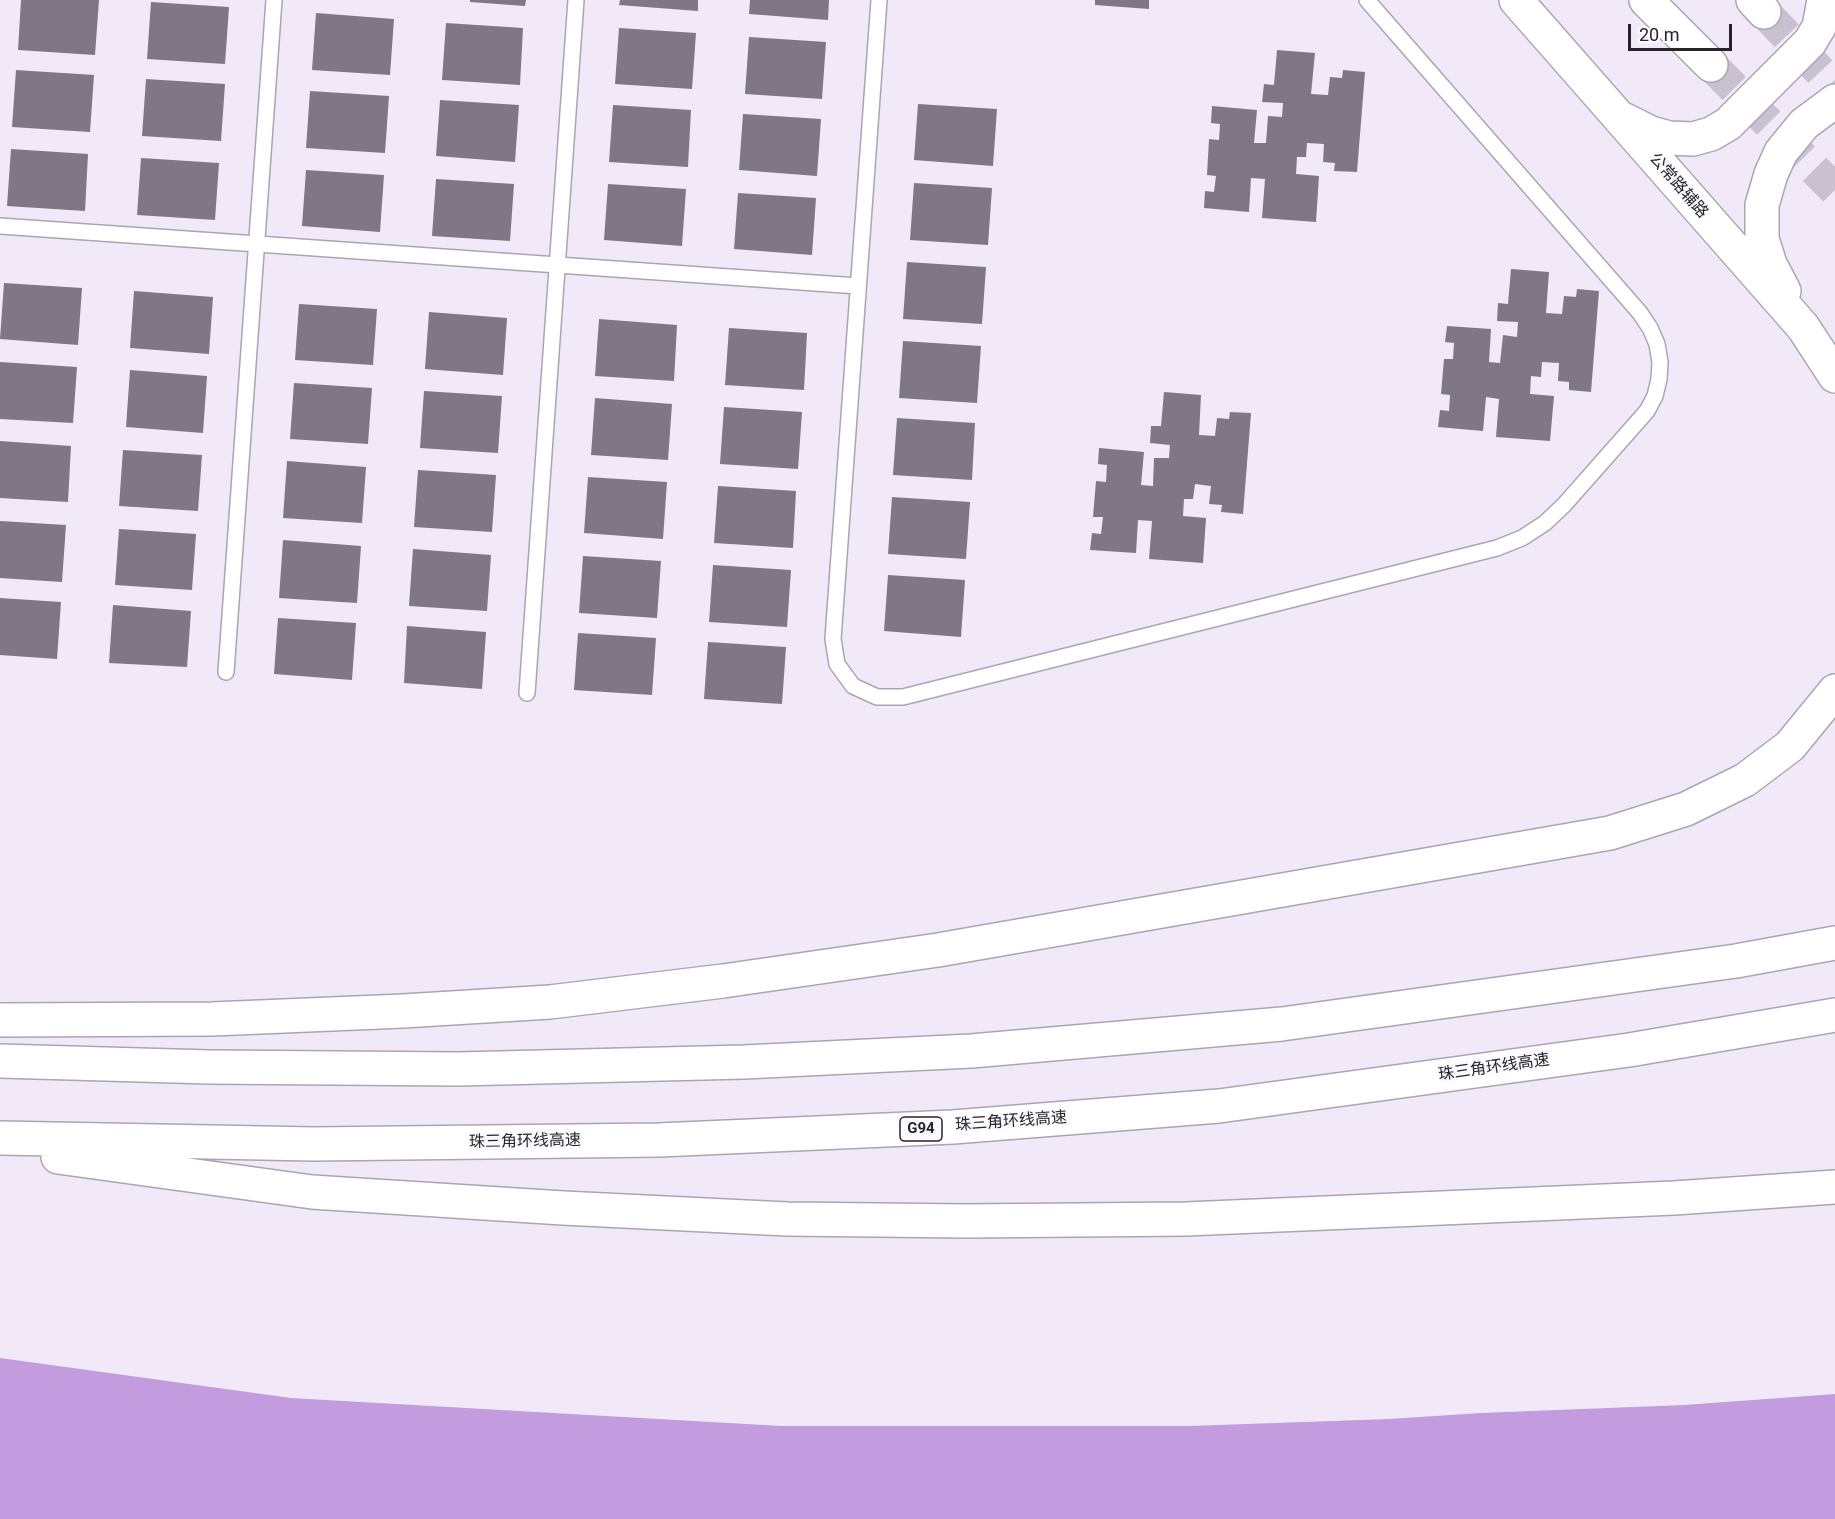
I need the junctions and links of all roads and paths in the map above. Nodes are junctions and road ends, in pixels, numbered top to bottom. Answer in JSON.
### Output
{"nodes":[{"id":1,"x":274,"y":0,"type":"edge"},
{"id":2,"x":576,"y":0,"type":"edge"},
{"id":3,"x":879,"y":0,"type":"edge"},
{"id":4,"x":1366,"y":0,"type":"edge"},
{"id":5,"x":1516,"y":0,"type":"edge"},
{"id":6,"x":1646,"y":0,"type":"edge"},
{"id":7,"x":1824,"y":0,"type":"edge"},
{"id":8,"x":1711,"y":65,"type":"tunnel mouth"},
{"id":9,"x":1835,"y":101,"type":"edge"},
{"id":10,"x":1614,"y":112,"type":"junction"},
{"id":11,"x":0,"y":226,"type":"edge"},
{"id":12,"x":256,"y":244,"type":"junction"},
{"id":13,"x":557,"y":265,"type":"junction"},
{"id":14,"x":858,"y":286,"type":"junction"},
{"id":15,"x":1803,"y":327,"type":"junction"},
{"id":16,"x":1835,"y":376,"type":"edge"},
{"id":17,"x":226,"y":672,"type":"dead end"},
{"id":18,"x":1835,"y":691,"type":"edge"},
{"id":19,"x":526,"y":693,"type":"dead end"},
{"id":20,"x":1835,"y":943,"type":"edge"},
{"id":21,"x":1835,"y":1015,"type":"edge"},
{"id":22,"x":0,"y":1020,"type":"edge"},
{"id":23,"x":0,"y":1061,"type":"edge"},
{"id":24,"x":0,"y":1138,"type":"edge"},
{"id":25,"x":0,"y":1149,"type":"edge"},
{"id":26,"x":1835,"y":1187,"type":"edge"}],
"edges":[{"from":1,"to":12,"type":"lane"},
{"from":2,"to":13,"type":"lane"},
{"from":3,"to":14,"type":"lane"},
{"from":4,"to":14,"type":"lane"},
{"from":5,"to":10,"type":"main road","name":"公常路辅路"},
{"from":6,"to":8,"type":"main road"},
{"from":7,"to":10,"type":"main road"},
{"from":9,"to":15,"type":"main road"},
{"from":10,"to":15,"type":"main road","name":"公常路辅路"},
{"from":11,"to":12,"type":"lane"},
{"from":12,"to":13,"type":"lane"},
{"from":12,"to":17,"type":"lane"},
{"from":13,"to":14,"type":"lane"},
{"from":13,"to":19,"type":"lane"},
{"from":15,"to":16,"type":"main road","name":"公常路辅路"},
{"from":18,"to":22,"type":"main road"},
{"from":20,"to":23,"type":"main road"},
{"from":21,"to":24,"type":"main road","name":"珠三角环线高速","number":"G94"},
{"from":25,"to":26,"type":"main road"}]}
